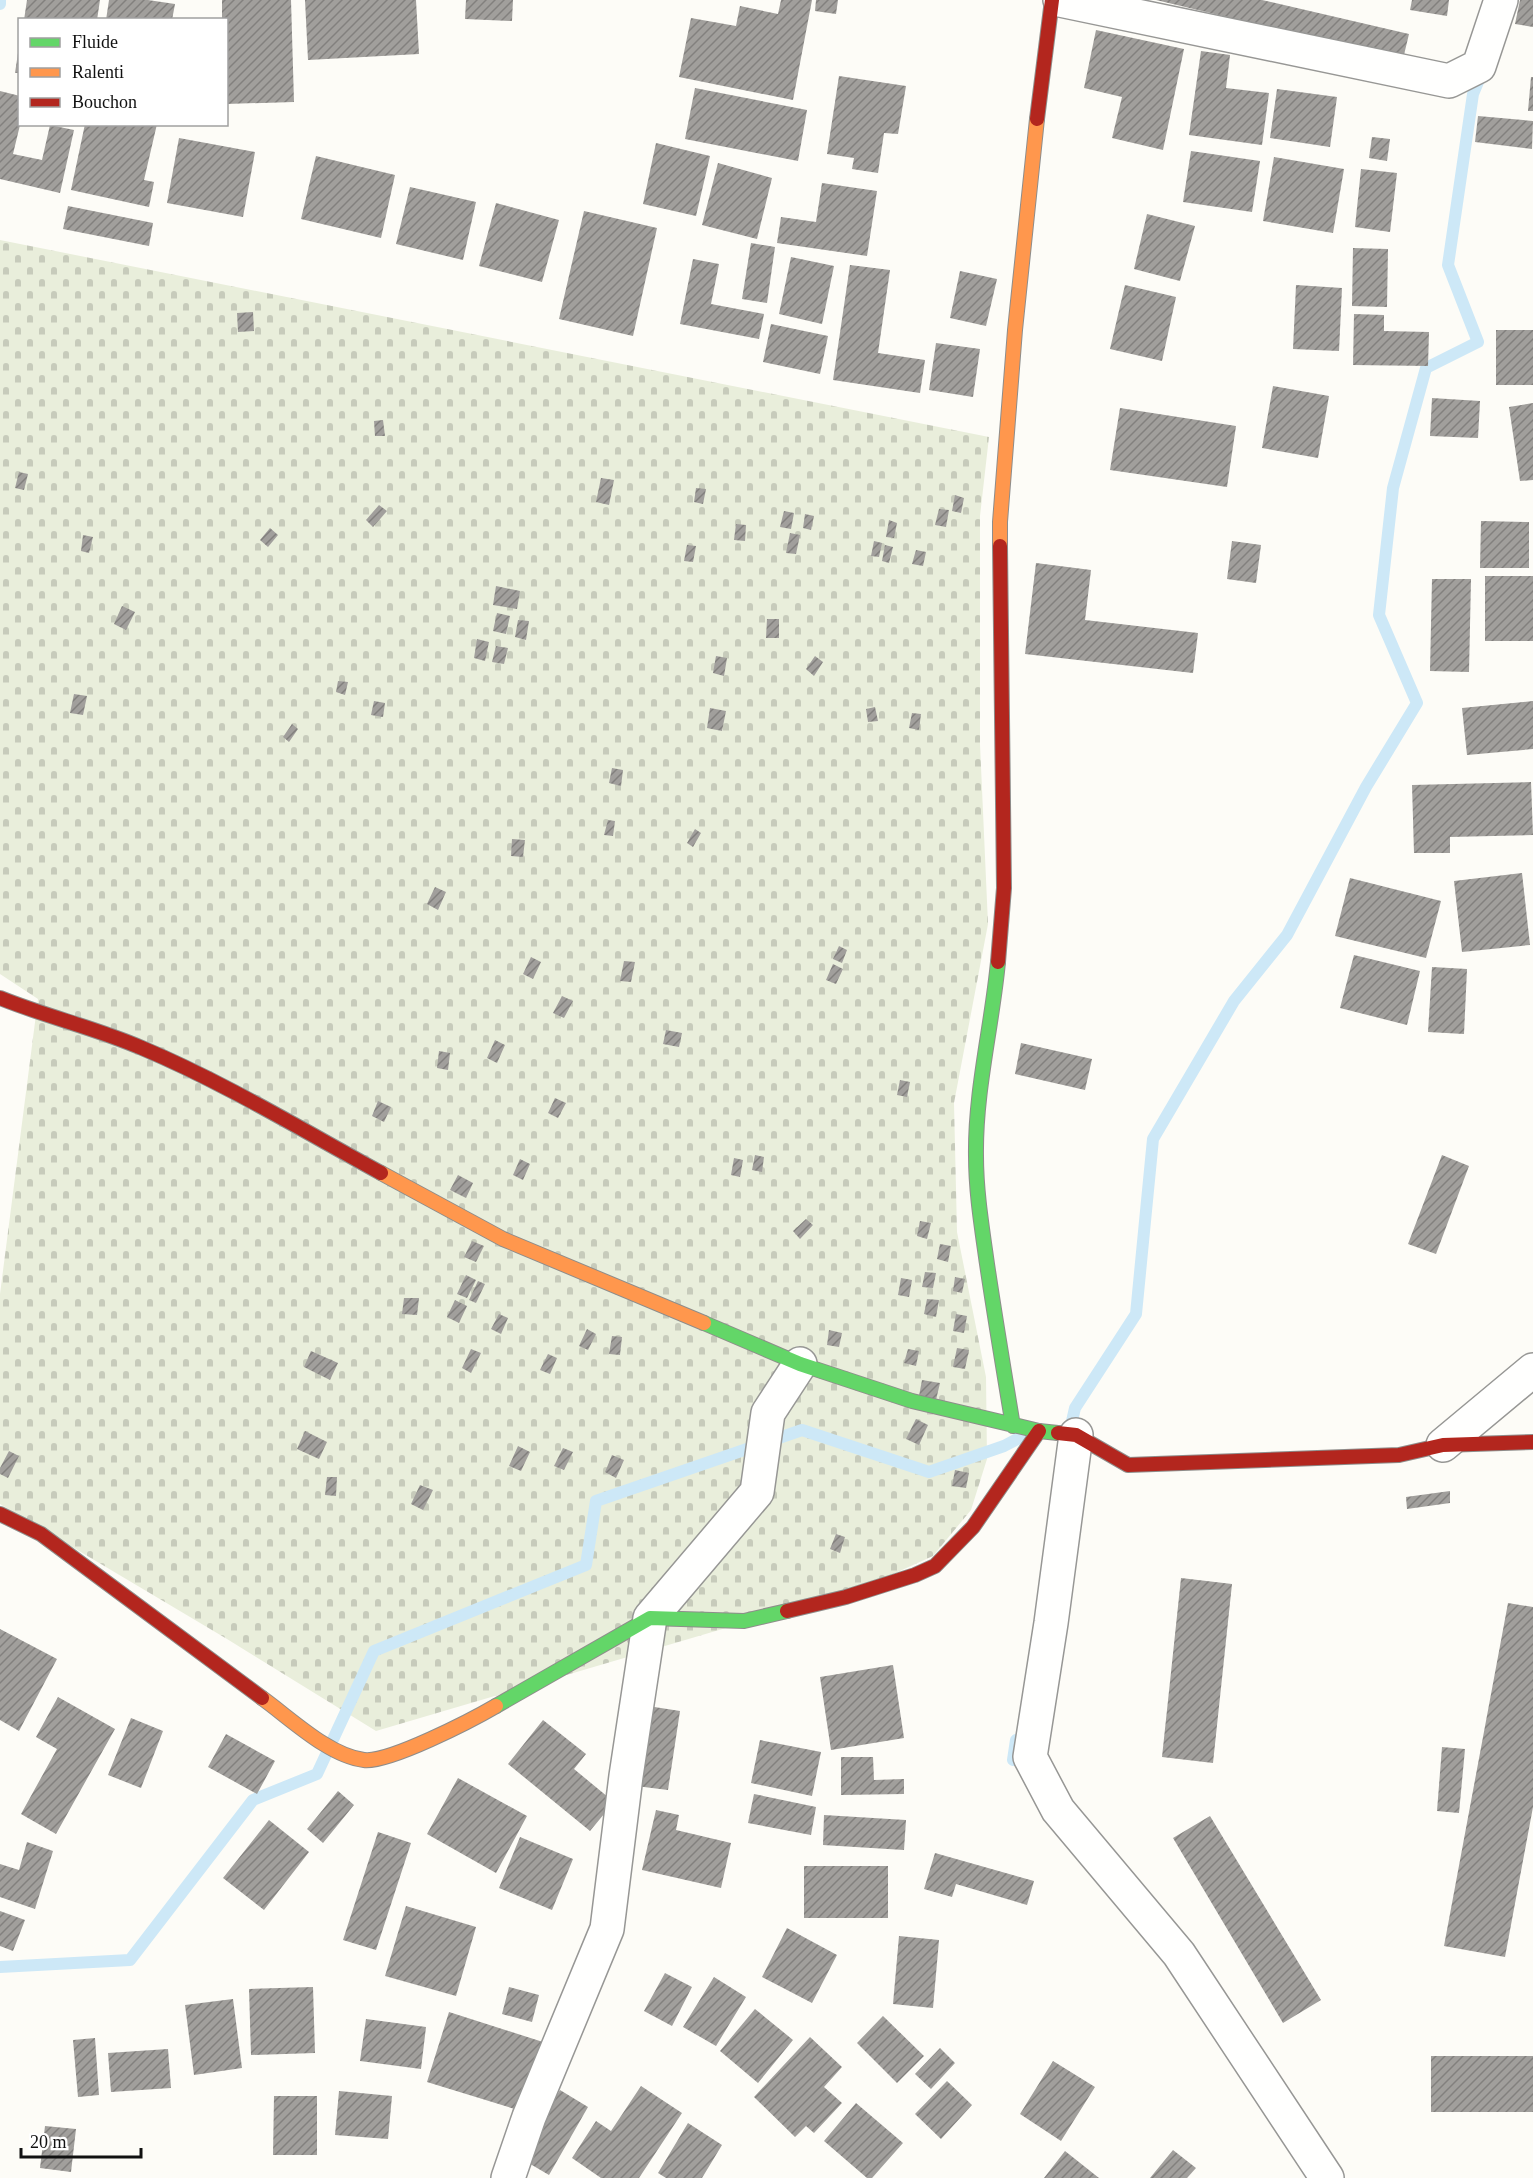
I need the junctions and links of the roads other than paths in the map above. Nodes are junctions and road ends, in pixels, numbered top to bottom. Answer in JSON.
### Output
{"nodes":[{"id":1,"x":1052,"y":0,"type":"edge"},
{"id":2,"x":1060,"y":0,"type":"edge"},
{"id":3,"x":1501,"y":0,"type":"edge"},
{"id":4,"x":0,"y":998,"type":"edge"},
{"id":5,"x":800,"y":1364,"type":"junction"},
{"id":6,"x":1533,"y":1370,"type":"edge"},
{"id":7,"x":1013,"y":1426,"type":"junction"},
{"id":8,"x":1039,"y":1431,"type":"junction"},
{"id":9,"x":1076,"y":1435,"type":"junction"},
{"id":10,"x":1533,"y":1442,"type":"edge"},
{"id":11,"x":1443,"y":1445,"type":"junction"},
{"id":12,"x":0,"y":1514,"type":"edge"},
{"id":13,"x":650,"y":1618,"type":"junction"},
{"id":14,"x":508,"y":2178,"type":"edge"},
{"id":15,"x":1327,"y":2178,"type":"edge"}],
"edges":[{"from":1,"to":7,"type":"street"},
{"from":2,"to":3,"type":"street"},
{"from":4,"to":5,"type":"street"},
{"from":5,"to":7,"type":"street"},
{"from":5,"to":13,"type":"street"},
{"from":6,"to":11,"type":"street"},
{"from":7,"to":8,"type":"street"},
{"from":8,"to":9,"type":"street"},
{"from":8,"to":13,"type":"street"},
{"from":9,"to":11,"type":"street"},
{"from":9,"to":15,"type":"street"},
{"from":10,"to":11,"type":"street"},
{"from":12,"to":13,"type":"street"},
{"from":13,"to":14,"type":"street"}]}
